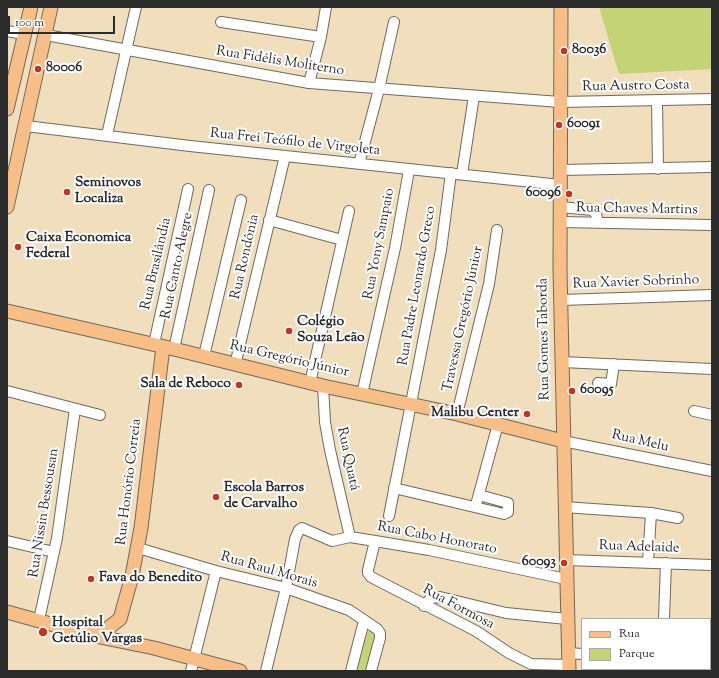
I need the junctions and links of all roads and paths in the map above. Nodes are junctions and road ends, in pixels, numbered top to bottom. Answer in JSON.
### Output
{"nodes":[{"id":1,"x":31,"y":7,"type":"edge"},
{"id":2,"x":52,"y":7,"type":"edge"},
{"id":3,"x":136,"y":7,"type":"edge"},
{"id":4,"x":326,"y":7,"type":"edge"},
{"id":5,"x":561,"y":7,"type":"edge"},
{"id":6,"x":221,"y":22,"type":"dead end"},
{"id":7,"x":394,"y":22,"type":"dead end"},
{"id":8,"x":7,"y":31,"type":"edge"},
{"id":9,"x":24,"y":34,"type":"junction"},
{"id":10,"x":46,"y":35,"type":"junction"},
{"id":11,"x":321,"y":37,"type":"junction"},
{"id":12,"x":127,"y":50,"type":"junction"},
{"id":13,"x":309,"y":83,"type":"junction"},
{"id":14,"x":380,"y":89,"type":"junction"},
{"id":15,"x":474,"y":96,"type":"junction"},
{"id":16,"x":657,"y":100,"type":"junction"},
{"id":17,"x":712,"y":100,"type":"edge"},
{"id":18,"x":560,"y":102,"type":"junction"},
{"id":19,"x":7,"y":109,"type":"edge"},
{"id":20,"x":26,"y":126,"type":"junction"},
{"id":21,"x":107,"y":136,"type":"junction"},
{"id":22,"x":285,"y":156,"type":"junction"},
{"id":23,"x":359,"y":164,"type":"junction"},
{"id":24,"x":712,"y":167,"type":"edge"},
{"id":25,"x":658,"y":169,"type":"junction"},
{"id":26,"x":409,"y":170,"type":"junction"},
{"id":27,"x":560,"y":170,"type":"junction"},
{"id":28,"x":457,"y":173,"type":"junction"},
{"id":29,"x":561,"y":185,"type":"junction"},
{"id":30,"x":188,"y":189,"type":"dead end"},
{"id":31,"x":209,"y":190,"type":"dead end"},
{"id":32,"x":241,"y":200,"type":"dead end"},
{"id":33,"x":7,"y":207,"type":"edge"},
{"id":34,"x":560,"y":207,"type":"junction"},
{"id":35,"x":349,"y":211,"type":"dead end"},
{"id":36,"x":269,"y":220,"type":"junction"},
{"id":37,"x":561,"y":222,"type":"junction"},
{"id":38,"x":598,"y":222,"type":"junction"},
{"id":39,"x":712,"y":225,"type":"edge"},
{"id":40,"x":497,"y":230,"type":"dead end"},
{"id":41,"x":342,"y":240,"type":"junction"},
{"id":42,"x":712,"y":295,"type":"edge"},
{"id":43,"x":561,"y":300,"type":"junction"},
{"id":44,"x":7,"y":311,"type":"edge"},
{"id":45,"x":164,"y":347,"type":"junction"},
{"id":46,"x":204,"y":356,"type":"junction"},
{"id":47,"x":562,"y":362,"type":"junction"},
{"id":48,"x":614,"y":364,"type":"junction"},
{"id":49,"x":235,"y":365,"type":"junction"},
{"id":50,"x":712,"y":369,"type":"edge"},
{"id":51,"x":598,"y":383,"type":"dead end"},
{"id":52,"x":317,"y":384,"type":"junction"},
{"id":53,"x":7,"y":391,"type":"edge"},
{"id":54,"x":362,"y":394,"type":"junction"},
{"id":55,"x":412,"y":404,"type":"junction"},
{"id":56,"x":75,"y":409,"type":"junction"},
{"id":57,"x":694,"y":411,"type":"dead end"},
{"id":58,"x":457,"y":414,"type":"junction"},
{"id":59,"x":100,"y":415,"type":"dead end"},
{"id":60,"x":712,"y":415,"type":"edge"},
{"id":61,"x":498,"y":424,"type":"junction"},
{"id":62,"x":563,"y":441,"type":"junction"},
{"id":63,"x":712,"y":472,"type":"edge"},
{"id":64,"x":394,"y":488,"type":"junction"},
{"id":65,"x":478,"y":495,"type":"junction"},
{"id":66,"x":476,"y":506,"type":"junction"},
{"id":67,"x":564,"y":508,"type":"junction"},
{"id":68,"x":651,"y":513,"type":"junction"},
{"id":69,"x":389,"y":516,"type":"dead end"},
{"id":70,"x":678,"y":518,"type":"dead end"},
{"id":71,"x":350,"y":537,"type":"junction"},
{"id":72,"x":7,"y":541,"type":"edge"},
{"id":73,"x":375,"y":541,"type":"junction"},
{"id":74,"x":138,"y":548,"type":"junction"},
{"id":75,"x":54,"y":552,"type":"junction"},
{"id":76,"x":566,"y":560,"type":"junction"},
{"id":77,"x":648,"y":562,"type":"junction"},
{"id":78,"x":666,"y":563,"type":"junction"},
{"id":79,"x":712,"y":565,"type":"edge"},
{"id":80,"x":216,"y":571,"type":"junction"},
{"id":81,"x":566,"y":579,"type":"junction"},
{"id":82,"x":286,"y":588,"type":"junction"},
{"id":83,"x":424,"y":606,"type":"junction"},
{"id":84,"x":7,"y":612,"type":"edge"},
{"id":85,"x":664,"y":618,"type":"edge"},
{"id":86,"x":120,"y":619,"type":"junction"},
{"id":87,"x":567,"y":619,"type":"junction"},
{"id":88,"x":39,"y":620,"type":"junction"},
{"id":89,"x":364,"y":621,"type":"junction"},
{"id":90,"x":90,"y":635,"type":"junction"},
{"id":91,"x":127,"y":643,"type":"junction"},
{"id":92,"x":581,"y":655,"type":"edge"},
{"id":93,"x":569,"y":663,"type":"edge"},
{"id":94,"x":192,"y":664,"type":"edge"},
{"id":95,"x":240,"y":671,"type":"edge"},
{"id":96,"x":266,"y":671,"type":"edge"},
{"id":97,"x":351,"y":671,"type":"edge"},
{"id":98,"x":371,"y":671,"type":"edge"}],
"edges":[{"from":1,"to":9,"type":"main road"},
{"from":2,"to":10,"type":"main road"},
{"from":3,"to":12,"type":"street"},
{"from":4,"to":11,"type":"street"},
{"from":5,"to":18,"type":"main road","name":"Rua Gomes Taborda"},
{"from":6,"to":11,"type":"street"},
{"from":7,"to":14,"type":"street"},
{"from":8,"to":9,"type":"street"},
{"from":9,"to":19,"type":"main road"},
{"from":10,"to":12,"type":"street","name":"Rua Fidélis Moliterno"},
{"from":10,"to":20,"type":"main road"},
{"from":11,"to":13,"type":"street"},
{"from":12,"to":13,"type":"street","name":"Rua Fidélis Moliterno"},
{"from":12,"to":21,"type":"street"},
{"from":13,"to":14,"type":"street","name":"Rua Fidélis Moliterno"},
{"from":14,"to":15,"type":"street","name":"Rua Fidélis Moliterno"},
{"from":14,"to":23,"type":"street"},
{"from":15,"to":18,"type":"street","name":"Rua Fidélis Moliterno"},
{"from":15,"to":28,"type":"street","name":"Rua Padre Leonardo Greco"},
{"from":16,"to":17,"type":"street","name":"Rua Austro Costa"},
{"from":16,"to":18,"type":"street","name":"Rua Austro Costa"},
{"from":16,"to":25,"type":"street"},
{"from":18,"to":27,"type":"main road","name":"Rua Gomes Taborda"},
{"from":20,"to":21,"type":"street","name":"Rua Frei Teófilo de Virgoleta"},
{"from":20,"to":33,"type":"main road"},
{"from":21,"to":22,"type":"street","name":"Rua Frei Teófilo de Virgoleta"},
{"from":22,"to":23,"type":"street","name":"Rua Frei Teófilo de Virgoleta"},
{"from":22,"to":36,"type":"street","name":"Rua Rondônia"},
{"from":23,"to":26,"type":"street","name":"Rua Frei Teófilo de Virgoleta"},
{"from":24,"to":25,"type":"street"},
{"from":25,"to":27,"type":"street"},
{"from":26,"to":28,"type":"street","name":"Rua Frei Teófilo de Virgoleta"},
{"from":26,"to":54,"type":"street","name":"Rua Yony Sampaio"},
{"from":27,"to":29,"type":"main road","name":"Rua Gomes Taborda"},
{"from":28,"to":29,"type":"street","name":"Rua Frei Teófilo de Virgoleta"},
{"from":28,"to":55,"type":"street","name":"Rua Padre Leonardo Greco"},
{"from":29,"to":34,"type":"main road","name":"Rua Gomes Taborda"},
{"from":30,"to":45,"type":"street","name":"Rua Brasilândia"},
{"from":31,"to":45,"type":"street","name":"Rua Canto Alegre"},
{"from":32,"to":46,"type":"street"},
{"from":34,"to":37,"type":"main road","name":"Rua Gomes Taborda"},
{"from":34,"to":38,"type":"street"},
{"from":35,"to":41,"type":"street","name":"Rua Quatá"},
{"from":36,"to":41,"type":"street"},
{"from":36,"to":49,"type":"street","name":"Rua Rondônia"},
{"from":37,"to":38,"type":"street","name":"Rua Chaves Martins"},
{"from":37,"to":43,"type":"main road","name":"Rua Gomes Taborda"},
{"from":38,"to":39,"type":"street","name":"Rua Chaves Martins"},
{"from":40,"to":58,"type":"street","name":"Travessa Gregório Júnior"},
{"from":41,"to":52,"type":"street","name":"Rua Quatá"},
{"from":42,"to":43,"type":"street","name":"Rua Xavier Sobrinho"},
{"from":43,"to":47,"type":"main road","name":"Rua Gomes Taborda"},
{"from":44,"to":45,"type":"main road","name":"Rua Gregório Júnior"},
{"from":45,"to":46,"type":"main road","name":"Rua Gregório Júnior"},
{"from":45,"to":74,"type":"main road","name":"Rua Honório Correia"},
{"from":46,"to":49,"type":"main road","name":"Rua Gregório Júnior"},
{"from":47,"to":48,"type":"street"},
{"from":47,"to":62,"type":"main road","name":"Rua Gomes Taborda"},
{"from":48,"to":50,"type":"street"},
{"from":48,"to":51,"type":"street"},
{"from":49,"to":52,"type":"main road","name":"Rua Gregório Júnior"},
{"from":52,"to":54,"type":"main road","name":"Rua Gregório Júnior"},
{"from":52,"to":71,"type":"street","name":"Rua Quatá"},
{"from":53,"to":56,"type":"street"},
{"from":54,"to":55,"type":"main road","name":"Rua Gregório Júnior"},
{"from":55,"to":58,"type":"main road","name":"Rua Gregório Júnior"},
{"from":55,"to":64,"type":"street","name":"Rua Padre Leonardo Greco"},
{"from":56,"to":59,"type":"street"},
{"from":56,"to":75,"type":"street","name":"Rua Nissin Bessousan"},
{"from":57,"to":60,"type":"street"},
{"from":58,"to":61,"type":"main road","name":"Rua Gregório Júnior"},
{"from":61,"to":62,"type":"main road","name":"Rua Gregório Júnior"},
{"from":61,"to":65,"type":"street"},
{"from":62,"to":63,"type":"street","name":"Rua Melu"},
{"from":62,"to":67,"type":"main road","name":"Rua Gomes Taborda"},
{"from":64,"to":66,"type":"street"},
{"from":64,"to":69,"type":"street","name":"Rua Padre Leonardo Greco"},
{"from":65,"to":66,"type":"street"},
{"from":65,"to":66,"type":"street"},
{"from":67,"to":68,"type":"street"},
{"from":67,"to":76,"type":"main road","name":"Rua Gomes Taborda"},
{"from":68,"to":70,"type":"street"},
{"from":68,"to":77,"type":"street"},
{"from":71,"to":73,"type":"street","name":"Rua Cabo Honorato"},
{"from":71,"to":82,"type":"street","name":"Rua Cabo Honorato"},
{"from":72,"to":75,"type":"street"},
{"from":73,"to":81,"type":"street","name":"Rua Cabo Honorato"},
{"from":73,"to":83,"type":"street","name":"Rua Formosa"},
{"from":74,"to":80,"type":"street","name":"Rua Raul Morais"},
{"from":74,"to":86,"type":"main road","name":"Rua Honório Correia"},
{"from":75,"to":88,"type":"street","name":"Rua Nissin Bessousan"},
{"from":76,"to":77,"type":"street","name":"Rua Adelaide"},
{"from":76,"to":81,"type":"main road","name":"Rua Gomes Taborda"},
{"from":77,"to":78,"type":"street","name":"Rua Adelaide"},
{"from":78,"to":79,"type":"street","name":"Rua Adelaide"},
{"from":78,"to":85,"type":"street"},
{"from":80,"to":82,"type":"street","name":"Rua Raul Morais"},
{"from":80,"to":94,"type":"street"},
{"from":81,"to":87,"type":"main road","name":"Rua Gomes Taborda"},
{"from":82,"to":89,"type":"street","name":"Rua Raul Morais"},
{"from":82,"to":96,"type":"street"},
{"from":83,"to":87,"type":"street"},
{"from":83,"to":93,"type":"street","name":"Rua Formosa"},
{"from":84,"to":88,"type":"main road"},
{"from":86,"to":90,"type":"main road"},
{"from":86,"to":91,"type":"main road","name":"Rua Honório Correia"},
{"from":87,"to":93,"type":"main road","name":"Rua Gomes Taborda"},
{"from":88,"to":90,"type":"main road"},
{"from":89,"to":97,"type":"street"},
{"from":89,"to":98,"type":"street","name":"Rua Raul Morais"},
{"from":90,"to":91,"type":"main road"},
{"from":91,"to":94,"type":"main road"},
{"from":92,"to":93,"type":"street","name":"Rua Formosa"},
{"from":94,"to":95,"type":"main road"}]}
